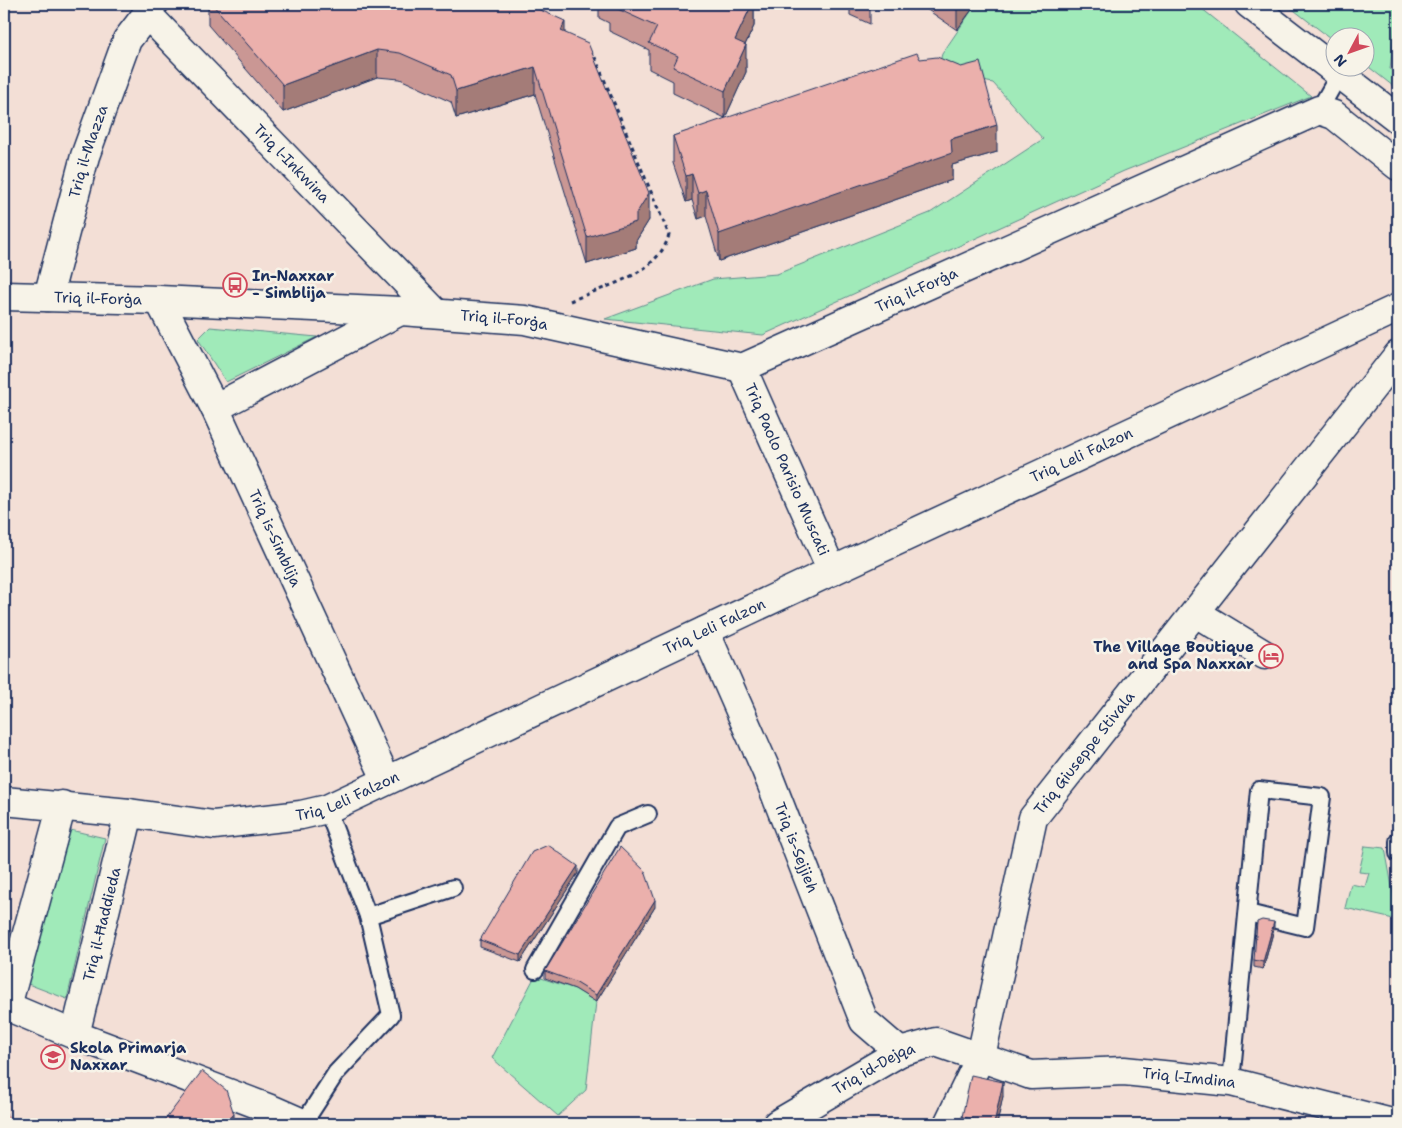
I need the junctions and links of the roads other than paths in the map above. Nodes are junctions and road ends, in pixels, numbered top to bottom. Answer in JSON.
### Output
{"nodes":[{"id":1,"x":1249,"y":4,"type":"edge"},
{"id":2,"x":154,"y":9,"type":"edge"},
{"id":3,"x":1324,"y":61,"type":"edge"},
{"id":4,"x":1337,"y":78,"type":"edge"},
{"id":5,"x":1346,"y":78,"type":"edge"},
{"id":6,"x":1319,"y":110,"type":"junction"},
{"id":7,"x":1398,"y":119,"type":"edge"},
{"id":8,"x":1398,"y":166,"type":"edge"},
{"id":9,"x":4,"y":296,"type":"edge"},
{"id":10,"x":48,"y":297,"type":"junction"},
{"id":11,"x":159,"y":300,"type":"junction"},
{"id":12,"x":1398,"y":308,"type":"edge"},
{"id":13,"x":401,"y":310,"type":"junction"},
{"id":14,"x":436,"y":312,"type":"junction"},
{"id":15,"x":1398,"y":355,"type":"edge"},
{"id":16,"x":742,"y":368,"type":"junction"},
{"id":17,"x":215,"y":408,"type":"junction"},
{"id":18,"x":832,"y":571,"type":"junction"},
{"id":19,"x":1196,"y":613,"type":"junction"},
{"id":20,"x":705,"y":632,"type":"junction"},
{"id":21,"x":1266,"y":655,"type":"dead end"},
{"id":22,"x":386,"y":779,"type":"junction"},
{"id":23,"x":4,"y":801,"type":"edge"},
{"id":24,"x":62,"y":805,"type":"junction"},
{"id":25,"x":326,"y":809,"type":"junction"},
{"id":26,"x":130,"y":813,"type":"junction"},
{"id":27,"x":648,"y":814,"type":"dead end"},
{"id":28,"x":1398,"y":841,"type":"edge"},
{"id":29,"x":1398,"y":853,"type":"edge"},
{"id":30,"x":453,"y":888,"type":"dead end"},
{"id":31,"x":1248,"y":913,"type":"junction"},
{"id":32,"x":368,"y":916,"type":"junction"},
{"id":33,"x":535,"y":970,"type":"dead end"},
{"id":34,"x":5,"y":1006,"type":"edge"},
{"id":35,"x":74,"y":1035,"type":"junction"},
{"id":36,"x":900,"y":1052,"type":"junction"},
{"id":37,"x":980,"y":1056,"type":"junction"},
{"id":38,"x":1231,"y":1082,"type":"junction"},
{"id":39,"x":268,"y":1117,"type":"edge"},
{"id":40,"x":304,"y":1124,"type":"edge"},
{"id":41,"x":777,"y":1124,"type":"edge"},
{"id":42,"x":948,"y":1124,"type":"edge"},
{"id":43,"x":1396,"y":1124,"type":"edge"}],
"edges":[{"from":1,"to":3,"type":"street"},
{"from":2,"to":10,"type":"street","name":"Triq il-Mazza"},
{"from":2,"to":14,"type":"street","name":"Triq l-Inkwina"},
{"from":4,"to":6,"type":"lane"},
{"from":5,"to":7,"type":"street"},
{"from":6,"to":8,"type":"street"},
{"from":6,"to":16,"type":"street","name":"Triq il-Forġa"},
{"from":9,"to":10,"type":"street","name":"Triq il-Forġa"},
{"from":10,"to":11,"type":"street","name":"Triq il-Forġa"},
{"from":11,"to":13,"type":"street","name":"Triq il-Forġa"},
{"from":11,"to":17,"type":"street","name":"Triq is-Simblija"},
{"from":12,"to":18,"type":"street","name":"Triq Leli Falzon"},
{"from":13,"to":14,"type":"street","name":"Triq il-Forġa"},
{"from":13,"to":17,"type":"street"},
{"from":14,"to":16,"type":"street","name":"Triq il-Forġa"},
{"from":15,"to":19,"type":"street","name":"Triq Giuseppe Stivala"},
{"from":16,"to":18,"type":"street","name":"Triq Paolo Parisio Muscati"},
{"from":17,"to":22,"type":"street","name":"Triq is-Simblija"},
{"from":18,"to":20,"type":"street","name":"Triq Leli Falzon"},
{"from":19,"to":21,"type":"street"},
{"from":19,"to":37,"type":"street","name":"Triq Giuseppe Stivala"},
{"from":20,"to":22,"type":"street","name":"Triq Leli Falzon"},
{"from":20,"to":36,"type":"street","name":"Triq is-Sejjieh"},
{"from":22,"to":25,"type":"street","name":"Triq Leli Falzon"},
{"from":23,"to":24,"type":"street","name":"Triq Leli Falzon"},
{"from":24,"to":26,"type":"street","name":"Triq Leli Falzon"},
{"from":24,"to":34,"type":"street"},
{"from":25,"to":26,"type":"street","name":"Triq Leli Falzon"},
{"from":25,"to":32,"type":"lane"},
{"from":26,"to":35,"type":"street","name":"Triq il-Ħaddieda"},
{"from":27,"to":33,"type":"lane"},
{"from":28,"to":29,"type":"lane"},
{"from":30,"to":32,"type":"lane"},
{"from":31,"to":31,"type":"lane"},
{"from":31,"to":38,"type":"lane"},
{"from":32,"to":40,"type":"lane"},
{"from":34,"to":35,"type":"street"},
{"from":35,"to":39,"type":"street"},
{"from":36,"to":37,"type":"street","name":"Triq id-Dejqa"},
{"from":36,"to":41,"type":"street","name":"Triq id-Dejqa"},
{"from":37,"to":38,"type":"street","name":"Triq l-Imdina"},
{"from":37,"to":42,"type":"street","name":"Triq Giuseppe Stivala"},
{"from":38,"to":43,"type":"street","name":"Triq l-Imdina"},
{"from":39,"to":40,"type":"street"}]}
